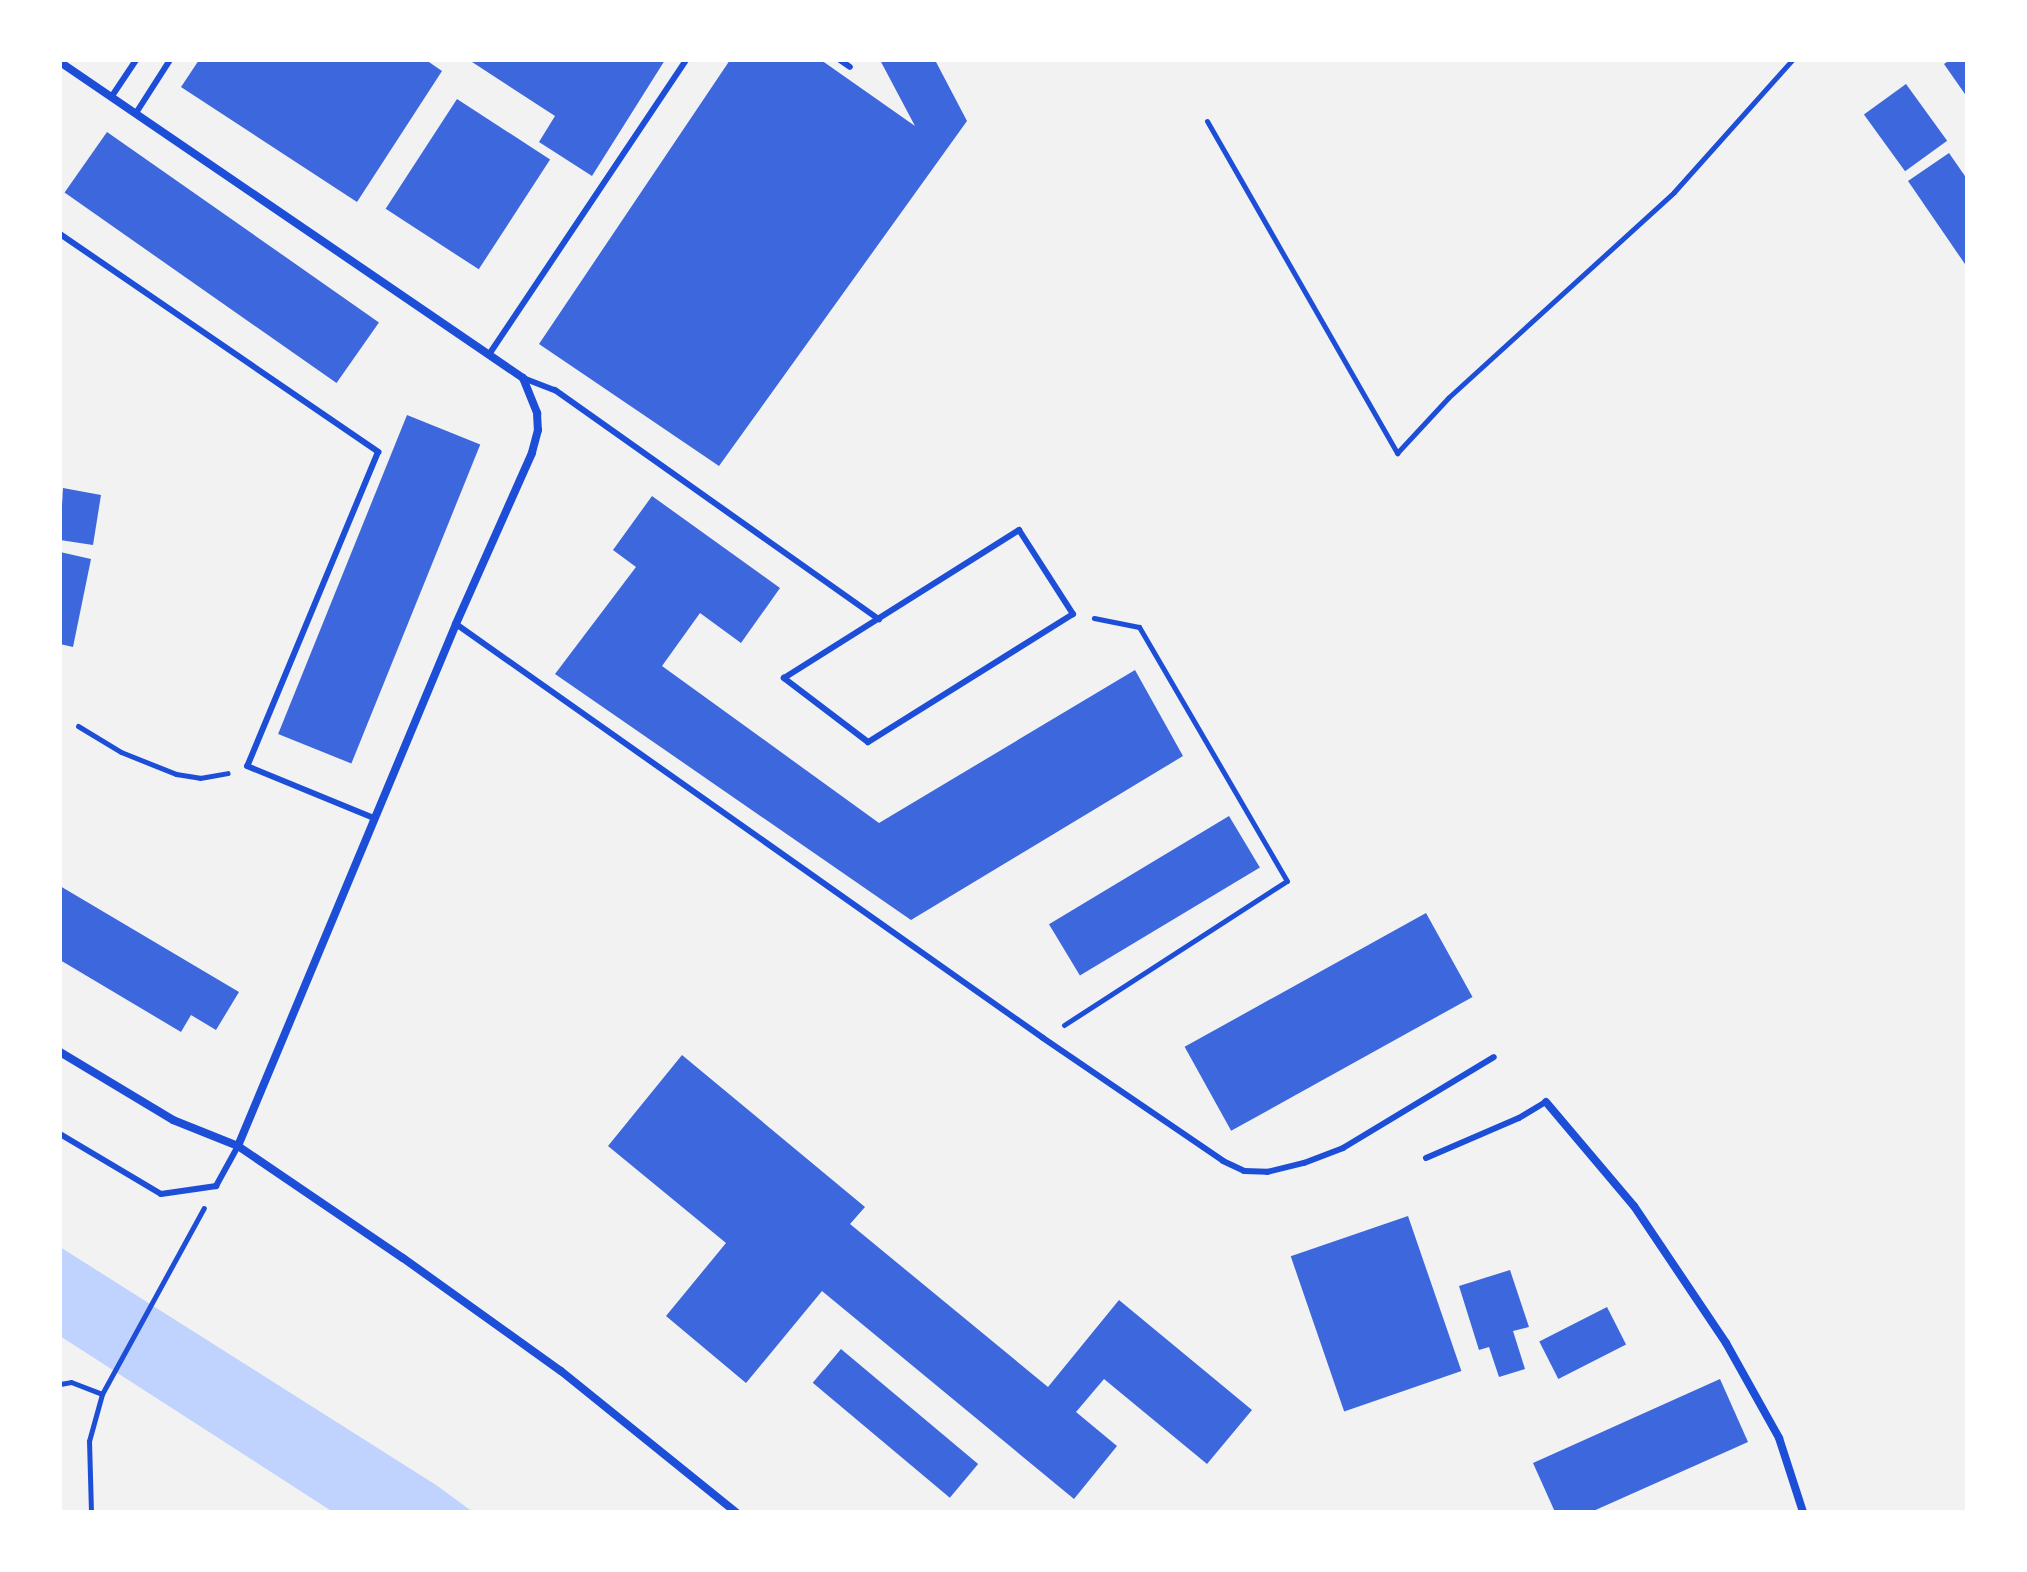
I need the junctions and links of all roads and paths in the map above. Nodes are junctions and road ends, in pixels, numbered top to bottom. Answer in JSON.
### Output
{"nodes":[{"id":1,"x":136,"y":60,"type":"edge"},
{"id":2,"x":170,"y":60,"type":"edge"},
{"id":3,"x":686,"y":60,"type":"edge"},
{"id":4,"x":840,"y":60,"type":"edge"},
{"id":5,"x":1792,"y":60,"type":"edge"},
{"id":6,"x":60,"y":62,"type":"edge"},
{"id":7,"x":850,"y":67,"type":"dead end"},
{"id":8,"x":112,"y":96,"type":"junction"},
{"id":9,"x":136,"y":113,"type":"junction"},
{"id":10,"x":1207,"y":121,"type":"dead end"},
{"id":11,"x":60,"y":234,"type":"edge"},
{"id":12,"x":490,"y":353,"type":"junction"},
{"id":13,"x":523,"y":378,"type":"junction"},
{"id":14,"x":1073,"y":614,"type":"junction"},
{"id":15,"x":879,"y":619,"type":"junction"},
{"id":16,"x":456,"y":624,"type":"junction"},
{"id":17,"x":78,"y":726,"type":"dead end"},
{"id":18,"x":247,"y":766,"type":"junction"},
{"id":19,"x":374,"y":818,"type":"junction"},
{"id":20,"x":1043,"y":1038,"type":"junction"},
{"id":21,"x":60,"y":1052,"type":"edge"},
{"id":22,"x":1494,"y":1057,"type":"dead end"},
{"id":23,"x":1546,"y":1102,"type":"joint"},
{"id":24,"x":60,"y":1134,"type":"edge"},
{"id":25,"x":238,"y":1146,"type":"junction"},
{"id":26,"x":1426,"y":1158,"type":"dead end"},
{"id":27,"x":216,"y":1186,"type":"junction"},
{"id":28,"x":60,"y":1384,"type":"edge"},
{"id":29,"x":102,"y":1394,"type":"junction"},
{"id":30,"x":91,"y":1512,"type":"edge"},
{"id":31,"x":736,"y":1512,"type":"edge"},
{"id":32,"x":1803,"y":1512,"type":"edge"}],
"edges":[{"from":1,"to":8,"type":"lane"},
{"from":2,"to":9,"type":"lane"},
{"from":3,"to":12,"type":"lane"},
{"from":4,"to":7,"type":"lane"},
{"from":5,"to":10,"type":"path"},
{"from":6,"to":8,"type":"street"},
{"from":8,"to":9,"type":"street"},
{"from":9,"to":12,"type":"street"},
{"from":11,"to":18,"type":"lane"},
{"from":12,"to":13,"type":"street"},
{"from":13,"to":15,"type":"lane"},
{"from":13,"to":16,"type":"street"},
{"from":14,"to":15,"type":"lane"},
{"from":14,"to":15,"type":"lane"},
{"from":14,"to":20,"type":"path"},
{"from":16,"to":19,"type":"street"},
{"from":16,"to":20,"type":"lane"},
{"from":17,"to":18,"type":"path"},
{"from":18,"to":19,"type":"lane"},
{"from":19,"to":25,"type":"street"},
{"from":20,"to":22,"type":"lane"},
{"from":21,"to":25,"type":"street"},
{"from":23,"to":26,"type":"lane"},
{"from":23,"to":32,"type":"street"},
{"from":24,"to":27,"type":"lane"},
{"from":25,"to":27,"type":"lane"},
{"from":25,"to":31,"type":"street"},
{"from":27,"to":29,"type":"path"},
{"from":28,"to":29,"type":"path"},
{"from":29,"to":30,"type":"path"}]}
